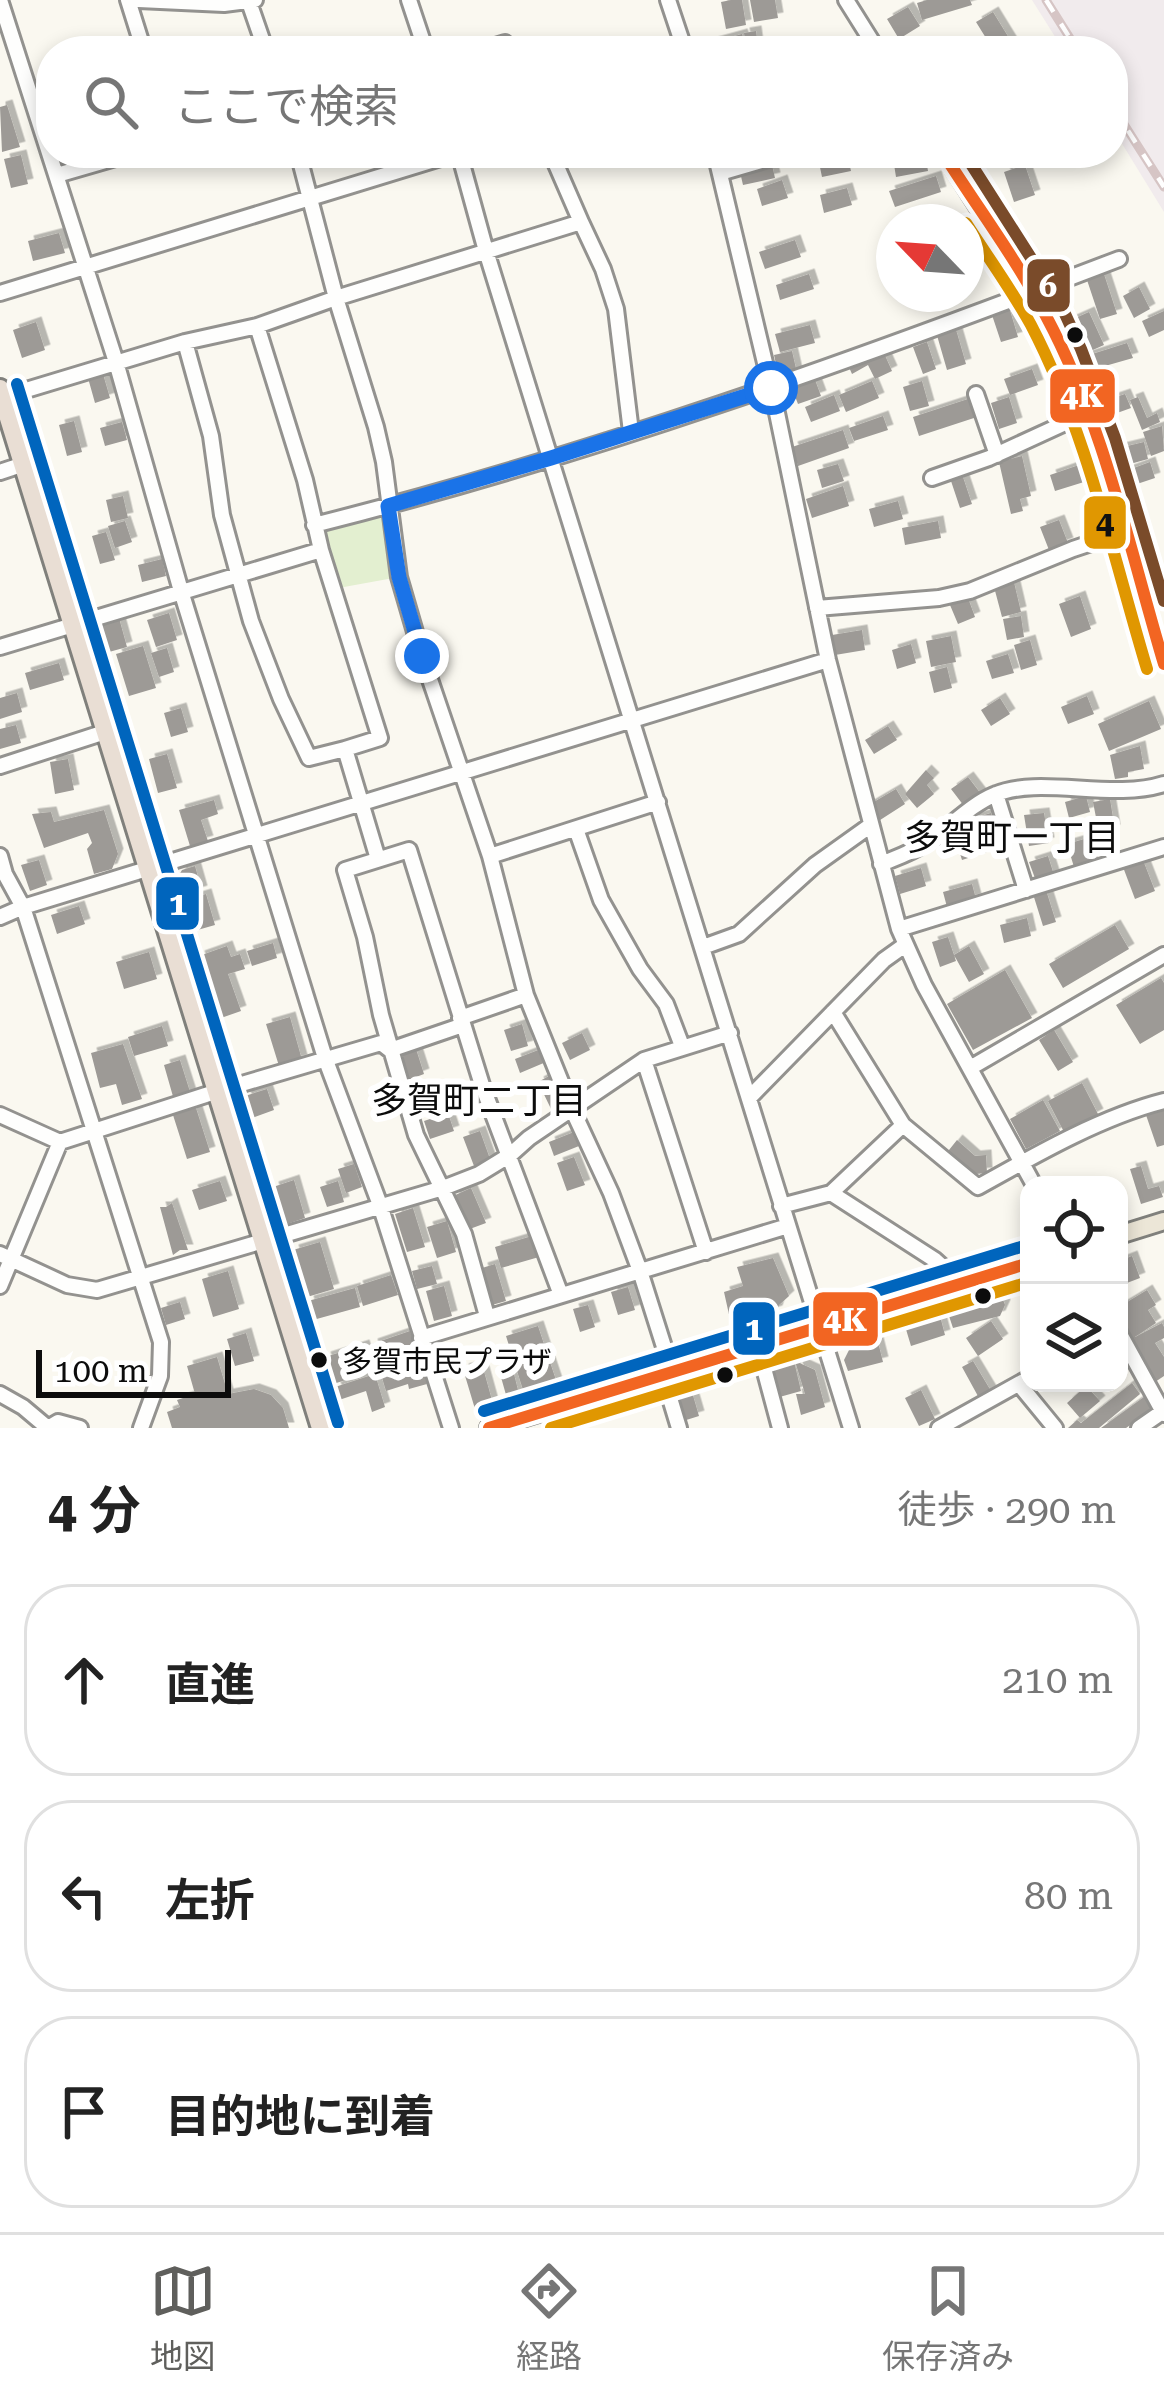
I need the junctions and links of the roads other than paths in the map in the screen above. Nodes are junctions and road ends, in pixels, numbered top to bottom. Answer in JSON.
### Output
{"nodes":[{"id":1,"x":0,"y":0,"type":"edge"},
{"id":2,"x":128,"y":0,"type":"edge"},
{"id":3,"x":139,"y":0,"type":"edge"},
{"id":4,"x":410,"y":0,"type":"edge"},
{"id":5,"x":668,"y":0,"type":"edge"},
{"id":6,"x":846,"y":0,"type":"edge"},
{"id":7,"x":252,"y":1,"type":"edge"},
{"id":8,"x":139,"y":36,"type":"edge"},
{"id":9,"x":262,"y":36,"type":"edge"},
{"id":10,"x":421,"y":36,"type":"edge"},
{"id":11,"x":680,"y":36,"type":"edge"},
{"id":12,"x":869,"y":36,"type":"edge"},
{"id":13,"x":36,"y":111,"type":"edge"},
{"id":14,"x":55,"y":168,"type":"edge"},
{"id":15,"x":81,"y":168,"type":"edge"},
{"id":16,"x":302,"y":168,"type":"edge"},
{"id":17,"x":408,"y":168,"type":"edge"},
{"id":18,"x":462,"y":168,"type":"edge"},
{"id":19,"x":557,"y":168,"type":"edge"},
{"id":20,"x":719,"y":168,"type":"edge"},
{"id":21,"x":737,"y":168,"type":"edge"},
{"id":22,"x":952,"y":168,"type":"edge"},
{"id":23,"x":720,"y":173,"type":"junction"},
{"id":24,"x":57,"y":175,"type":"junction"},
{"id":25,"x":310,"y":197,"type":"junction"},
{"id":26,"x":580,"y":222,"type":"junction"},
{"id":27,"x":487,"y":251,"type":"junction"},
{"id":28,"x":1119,"y":259,"type":"dead end"},
{"id":29,"x":84,"y":267,"type":"junction"},
{"id":30,"x":1031,"y":292,"type":"junction"},
{"id":31,"x":0,"y":293,"type":"edge"},
{"id":32,"x":337,"y":298,"type":"junction"},
{"id":33,"x":257,"y":326,"type":"junction"},
{"id":34,"x":185,"y":342,"type":"junction"},
{"id":35,"x":116,"y":362,"type":"junction"},
{"id":36,"x":771,"y":388,"type":"junction"},
{"id":37,"x":1,"y":393,"type":"edge"},
{"id":38,"x":976,"y":394,"type":"dead end"},
{"id":39,"x":1087,"y":413,"type":"junction"},
{"id":40,"x":632,"y":432,"type":"junction"},
{"id":41,"x":997,"y":455,"type":"junction"},
{"id":42,"x":551,"y":458,"type":"junction"},
{"id":43,"x":24,"y":464,"type":"junction"},
{"id":44,"x":0,"y":472,"type":"edge"},
{"id":45,"x":932,"y":478,"type":"dead end"},
{"id":46,"x":388,"y":506,"type":"junction"},
{"id":47,"x":314,"y":525,"type":"junction"},
{"id":48,"x":1124,"y":532,"type":"junction"},
{"id":49,"x":321,"y":550,"type":"junction"},
{"id":50,"x":239,"y":572,"type":"junction"},
{"id":51,"x":181,"y":591,"type":"junction"},
{"id":52,"x":817,"y":608,"type":"junction"},
{"id":53,"x":73,"y":625,"type":"junction"},
{"id":54,"x":0,"y":647,"type":"edge"},
{"id":55,"x":828,"y":660,"type":"junction"},
{"id":56,"x":1164,"y":664,"type":"edge"},
{"id":57,"x":632,"y":720,"type":"junction"},
{"id":58,"x":105,"y":731,"type":"junction"},
{"id":59,"x":345,"y":749,"type":"junction"},
{"id":60,"x":0,"y":766,"type":"edge"},
{"id":61,"x":462,"y":773,"type":"junction"},
{"id":62,"x":1164,"y":784,"type":"edge"},
{"id":63,"x":996,"y":794,"type":"junction"},
{"id":64,"x":658,"y":802,"type":"junction"},
{"id":65,"x":361,"y":804,"type":"junction"},
{"id":66,"x":871,"y":825,"type":"junction"},
{"id":67,"x":576,"y":829,"type":"junction"},
{"id":68,"x":258,"y":834,"type":"junction"},
{"id":69,"x":1164,"y":847,"type":"edge"},
{"id":70,"x":0,"y":856,"type":"edge"},
{"id":71,"x":490,"y":856,"type":"junction"},
{"id":72,"x":378,"y":859,"type":"junction"},
{"id":73,"x":881,"y":864,"type":"junction"},
{"id":74,"x":148,"y":869,"type":"junction"},
{"id":75,"x":1026,"y":890,"type":"junction"},
{"id":76,"x":23,"y":907,"type":"junction"},
{"id":77,"x":0,"y":917,"type":"edge"},
{"id":78,"x":899,"y":929,"type":"junction"},
{"id":79,"x":905,"y":945,"type":"junction"},
{"id":80,"x":703,"y":947,"type":"junction"},
{"id":81,"x":1164,"y":955,"type":"edge"},
{"id":82,"x":526,"y":995,"type":"junction"},
{"id":83,"x":832,"y":1012,"type":"junction"},
{"id":84,"x":462,"y":1022,"type":"junction"},
{"id":85,"x":730,"y":1033,"type":"junction"},
{"id":86,"x":682,"y":1046,"type":"junction"},
{"id":87,"x":390,"y":1050,"type":"junction"},
{"id":88,"x":325,"y":1058,"type":"junction"},
{"id":89,"x":644,"y":1060,"type":"junction"},
{"id":90,"x":970,"y":1068,"type":"junction"},
{"id":91,"x":218,"y":1091,"type":"junction"},
{"id":92,"x":749,"y":1098,"type":"junction"},
{"id":93,"x":1164,"y":1101,"type":"edge"},
{"id":94,"x":572,"y":1108,"type":"junction"},
{"id":95,"x":0,"y":1114,"type":"edge"},
{"id":96,"x":903,"y":1124,"type":"junction"},
{"id":97,"x":93,"y":1134,"type":"junction"},
{"id":98,"x":60,"y":1142,"type":"junction"},
{"id":99,"x":510,"y":1155,"type":"junction"},
{"id":100,"x":1021,"y":1163,"type":"junction"},
{"id":101,"x":1029,"y":1176,"type":"edge"},
{"id":102,"x":443,"y":1188,"type":"junction"},
{"id":103,"x":831,"y":1193,"type":"junction"},
{"id":104,"x":380,"y":1205,"type":"junction"},
{"id":105,"x":782,"y":1206,"type":"junction"},
{"id":106,"x":1164,"y":1221,"type":"edge"},
{"id":107,"x":788,"y":1226,"type":"junction"},
{"id":108,"x":1128,"y":1232,"type":"edge"},
{"id":109,"x":265,"y":1240,"type":"junction"},
{"id":110,"x":706,"y":1252,"type":"junction"},
{"id":111,"x":6,"y":1256,"type":"edge"},
{"id":112,"x":1020,"y":1266,"type":"edge"},
{"id":113,"x":640,"y":1271,"type":"junction"},
{"id":114,"x":142,"y":1279,"type":"junction"},
{"id":115,"x":0,"y":1286,"type":"edge"},
{"id":116,"x":952,"y":1286,"type":"junction"},
{"id":117,"x":561,"y":1295,"type":"junction"},
{"id":118,"x":487,"y":1316,"type":"junction"},
{"id":119,"x":819,"y":1327,"type":"junction"},
{"id":120,"x":421,"y":1338,"type":"junction"},
{"id":121,"x":758,"y":1346,"type":"junction"},
{"id":122,"x":1128,"y":1353,"type":"edge"},
{"id":123,"x":668,"y":1374,"type":"junction"},
{"id":124,"x":1020,"y":1383,"type":"edge"},
{"id":125,"x":1158,"y":1386,"type":"edge"},
{"id":126,"x":1031,"y":1392,"type":"edge"},
{"id":127,"x":0,"y":1394,"type":"edge"},
{"id":128,"x":1163,"y":1413,"type":"edge"},
{"id":129,"x":48,"y":1428,"type":"edge"},
{"id":130,"x":80,"y":1428,"type":"edge"},
{"id":131,"x":141,"y":1428,"type":"edge"},
{"id":132,"x":321,"y":1428,"type":"edge"},
{"id":133,"x":451,"y":1428,"type":"edge"},
{"id":134,"x":489,"y":1428,"type":"edge"},
{"id":135,"x":679,"y":1428,"type":"edge"},
{"id":136,"x":780,"y":1428,"type":"edge"},
{"id":137,"x":851,"y":1428,"type":"edge"},
{"id":138,"x":939,"y":1428,"type":"edge"},
{"id":139,"x":1055,"y":1428,"type":"edge"},
{"id":140,"x":1139,"y":1428,"type":"edge"}],
"edges":[{"from":1,"to":13,"type":"street"},
{"from":2,"to":8,"type":"street"},
{"from":3,"to":7,"type":"street"},
{"from":4,"to":10,"type":"street"},
{"from":5,"to":11,"type":"street"},
{"from":6,"to":12,"type":"street"},
{"from":7,"to":9,"type":"street"},
{"from":14,"to":24,"type":"street"},
{"from":15,"to":24,"type":"street"},
{"from":16,"to":25,"type":"street"},
{"from":17,"to":25,"type":"street"},
{"from":18,"to":27,"type":"street"},
{"from":19,"to":26,"type":"street"},
{"from":20,"to":23,"type":"street"},
{"from":21,"to":23,"type":"street"},
{"from":22,"to":30,"type":"street"},
{"from":23,"to":36,"type":"street"},
{"from":24,"to":29,"type":"street"},
{"from":25,"to":29,"type":"street"},
{"from":25,"to":32,"type":"street"},
{"from":26,"to":27,"type":"street"},
{"from":26,"to":40,"type":"street"},
{"from":27,"to":32,"type":"street"},
{"from":27,"to":42,"type":"street"},
{"from":28,"to":30,"type":"street"},
{"from":29,"to":31,"type":"street"},
{"from":29,"to":35,"type":"street"},
{"from":30,"to":36,"type":"street"},
{"from":30,"to":39,"type":"street"},
{"from":32,"to":33,"type":"street"},
{"from":32,"to":46,"type":"street"},
{"from":33,"to":34,"type":"street"},
{"from":33,"to":47,"type":"street"},
{"from":34,"to":35,"type":"street"},
{"from":34,"to":50,"type":"street"},
{"from":35,"to":37,"type":"street"},
{"from":35,"to":51,"type":"street"},
{"from":36,"to":40,"type":"street"},
{"from":36,"to":52,"type":"street"},
{"from":37,"to":43,"type":"highway"},
{"from":38,"to":41,"type":"street"},
{"from":39,"to":41,"type":"street"},
{"from":39,"to":48,"type":"street"},
{"from":40,"to":42,"type":"street"},
{"from":41,"to":45,"type":"street"},
{"from":42,"to":46,"type":"street"},
{"from":42,"to":57,"type":"street"},
{"from":43,"to":44,"type":"street"},
{"from":43,"to":53,"type":"highway"},
{"from":46,"to":47,"type":"street"},
{"from":46,"to":61,"type":"street"},
{"from":47,"to":49,"type":"street"},
{"from":48,"to":52,"type":"street"},
{"from":48,"to":56,"type":"street"},
{"from":49,"to":50,"type":"street"},
{"from":49,"to":59,"type":"street"},
{"from":50,"to":51,"type":"street"},
{"from":50,"to":59,"type":"street"},
{"from":51,"to":53,"type":"street"},
{"from":51,"to":68,"type":"street"},
{"from":52,"to":55,"type":"street"},
{"from":53,"to":54,"type":"street"},
{"from":53,"to":58,"type":"highway"},
{"from":55,"to":57,"type":"street"},
{"from":55,"to":66,"type":"street"},
{"from":57,"to":61,"type":"street"},
{"from":57,"to":64,"type":"street"},
{"from":58,"to":60,"type":"street"},
{"from":58,"to":74,"type":"highway"},
{"from":59,"to":65,"type":"street"},
{"from":61,"to":65,"type":"street"},
{"from":61,"to":71,"type":"street"},
{"from":62,"to":63,"type":"street"},
{"from":63,"to":73,"type":"street"},
{"from":63,"to":75,"type":"street"},
{"from":64,"to":67,"type":"street"},
{"from":64,"to":80,"type":"street"},
{"from":65,"to":68,"type":"street"},
{"from":65,"to":72,"type":"street"},
{"from":66,"to":73,"type":"street"},
{"from":66,"to":80,"type":"street"},
{"from":67,"to":71,"type":"street"},
{"from":67,"to":86,"type":"street"},
{"from":68,"to":74,"type":"street"},
{"from":68,"to":88,"type":"street"},
{"from":69,"to":75,"type":"street"},
{"from":70,"to":76,"type":"street"},
{"from":71,"to":82,"type":"street"},
{"from":72,"to":84,"type":"street"},
{"from":72,"to":87,"type":"street"},
{"from":73,"to":78,"type":"street"},
{"from":74,"to":76,"type":"street"},
{"from":74,"to":91,"type":"highway"},
{"from":75,"to":78,"type":"street"},
{"from":76,"to":77,"type":"street"},
{"from":76,"to":97,"type":"street"},
{"from":78,"to":79,"type":"street"},
{"from":79,"to":83,"type":"street"},
{"from":79,"to":90,"type":"street"},
{"from":80,"to":85,"type":"street"},
{"from":81,"to":90,"type":"street"},
{"from":82,"to":84,"type":"street"},
{"from":82,"to":94,"type":"street"},
{"from":83,"to":92,"type":"street"},
{"from":83,"to":96,"type":"street"},
{"from":84,"to":87,"type":"street"},
{"from":84,"to":99,"type":"street"},
{"from":85,"to":86,"type":"street"},
{"from":85,"to":92,"type":"street"},
{"from":86,"to":89,"type":"street"},
{"from":87,"to":88,"type":"street"},
{"from":87,"to":102,"type":"street"},
{"from":88,"to":91,"type":"street"},
{"from":88,"to":104,"type":"street"},
{"from":89,"to":94,"type":"street"},
{"from":89,"to":110,"type":"street"},
{"from":90,"to":100,"type":"street"},
{"from":91,"to":97,"type":"street"},
{"from":91,"to":109,"type":"highway"},
{"from":92,"to":105,"type":"street"},
{"from":93,"to":100,"type":"street"},
{"from":94,"to":99,"type":"street"},
{"from":94,"to":113,"type":"street"},
{"from":95,"to":98,"type":"street"},
{"from":96,"to":100,"type":"street"},
{"from":96,"to":103,"type":"street"},
{"from":97,"to":98,"type":"street"},
{"from":97,"to":114,"type":"street"},
{"from":98,"to":111,"type":"street"},
{"from":99,"to":102,"type":"street"},
{"from":99,"to":117,"type":"street"},
{"from":100,"to":101,"type":"street"},
{"from":102,"to":104,"type":"street"},
{"from":102,"to":118,"type":"street"},
{"from":103,"to":105,"type":"street"},
{"from":103,"to":116,"type":"street"},
{"from":104,"to":109,"type":"street"},
{"from":104,"to":120,"type":"street"},
{"from":105,"to":107,"type":"street"},
{"from":106,"to":108,"type":"main road"},
{"from":107,"to":110,"type":"street"},
{"from":107,"to":119,"type":"street"},
{"from":109,"to":114,"type":"street"},
{"from":109,"to":132,"type":"highway"},
{"from":110,"to":113,"type":"street"},
{"from":111,"to":114,"type":"street"},
{"from":111,"to":115,"type":"street"},
{"from":112,"to":116,"type":"main road"},
{"from":113,"to":117,"type":"street"},
{"from":113,"to":123,"type":"street"},
{"from":114,"to":131,"type":"street"},
{"from":116,"to":119,"type":"main road"},
{"from":117,"to":118,"type":"street"},
{"from":118,"to":120,"type":"street"},
{"from":119,"to":121,"type":"main road"},
{"from":119,"to":137,"type":"street"},
{"from":120,"to":133,"type":"street"},
{"from":121,"to":123,"type":"main road"},
{"from":121,"to":136,"type":"street"},
{"from":122,"to":125,"type":"street"},
{"from":123,"to":134,"type":"main road"},
{"from":123,"to":135,"type":"street"},
{"from":124,"to":138,"type":"street"},
{"from":125,"to":128,"type":"street"},
{"from":126,"to":139,"type":"street"},
{"from":127,"to":129,"type":"street"},
{"from":128,"to":140,"type":"street"},
{"from":129,"to":130,"type":"street"}]}
